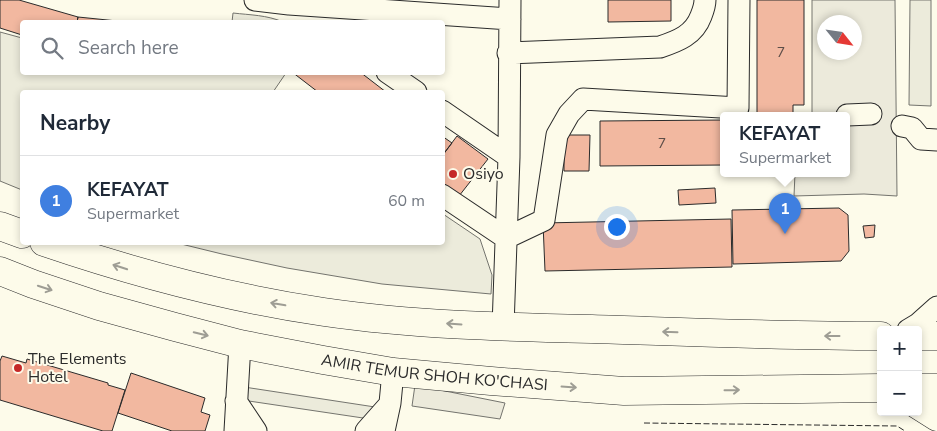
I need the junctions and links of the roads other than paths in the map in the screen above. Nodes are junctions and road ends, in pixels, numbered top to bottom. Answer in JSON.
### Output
{"nodes":[{"id":1,"x":255,"y":0,"type":"edge"},
{"id":2,"x":704,"y":0,"type":"edge"},
{"id":3,"x":739,"y":0,"type":"edge"},
{"id":4,"x":289,"y":4,"type":"junction"},
{"id":5,"x":510,"y":10,"type":"edge"},
{"id":6,"x":312,"y":20,"type":"edge"},
{"id":7,"x":508,"y":53,"type":"junction"},
{"id":8,"x":391,"y":75,"type":"edge"},
{"id":9,"x":413,"y":90,"type":"edge"},
{"id":10,"x":445,"y":113,"type":"edge"},
{"id":11,"x":870,"y":114,"type":"dead end"},
{"id":12,"x":850,"y":115,"type":"edge"},
{"id":13,"x":902,"y":126,"type":"dead end"},
{"id":14,"x":937,"y":140,"type":"edge"},
{"id":15,"x":509,"y":157,"type":"junction"},
{"id":16,"x":445,"y":197,"type":"edge"},
{"id":17,"x":0,"y":226,"type":"edge"},
{"id":18,"x":20,"y":233,"type":"edge"},
{"id":19,"x":506,"y":238,"type":"junction"},
{"id":20,"x":53,"y":245,"type":"edge"},
{"id":21,"x":0,"y":271,"type":"edge"},
{"id":22,"x":937,"y":307,"type":"edge"},
{"id":23,"x":915,"y":326,"type":"edge"},
{"id":24,"x":503,"y":327,"type":"junction"},
{"id":25,"x":877,"y":336,"type":"edge"},
{"id":26,"x":922,"y":336,"type":"edge"},
{"id":27,"x":937,"y":336,"type":"edge"},
{"id":28,"x":240,"y":344,"type":"junction"},
{"id":29,"x":393,"y":372,"type":"junction"},
{"id":30,"x":922,"y":388,"type":"edge"},
{"id":31,"x":937,"y":388,"type":"edge"},
{"id":32,"x":877,"y":389,"type":"edge"},
{"id":33,"x":236,"y":401,"type":"junction"},
{"id":34,"x":390,"y":403,"type":"junction"},
{"id":35,"x":922,"y":408,"type":"edge"},
{"id":36,"x":937,"y":417,"type":"edge"},
{"id":37,"x":235,"y":431,"type":"edge"},
{"id":38,"x":256,"y":431,"type":"edge"},
{"id":39,"x":366,"y":431,"type":"edge"},
{"id":40,"x":384,"y":431,"type":"edge"}],
"edges":[{"from":1,"to":4,"type":"street"},
{"from":2,"to":7,"type":"street"},
{"from":3,"to":19,"type":"street"},
{"from":4,"to":5,"type":"street"},
{"from":4,"to":6,"type":"street"},
{"from":5,"to":7,"type":"street"},
{"from":7,"to":15,"type":"street"},
{"from":8,"to":9,"type":"street"},
{"from":10,"to":15,"type":"street"},
{"from":11,"to":12,"type":"street"},
{"from":13,"to":14,"type":"street"},
{"from":15,"to":19,"type":"street"},
{"from":16,"to":19,"type":"street"},
{"from":17,"to":18,"type":"main road"},
{"from":19,"to":24,"type":"street"},
{"from":24,"to":20,"type":"main road","one_way":true},
{"from":21,"to":28,"type":"main road","name":"AMIR TEMUR SHOH KO'CHASI","one_way":true},
{"from":22,"to":23,"type":"street"},
{"from":25,"to":24,"type":"main road","one_way":true},
{"from":26,"to":27,"type":"main road"},
{"from":28,"to":29,"type":"main road","name":"AMIR TEMUR SHOH KO'CHASI"},
{"from":28,"to":33,"type":"street"},
{"from":29,"to":32,"type":"main road","name":"AMIR TEMUR SHOH KO'CHASI","one_way":true},
{"from":29,"to":34,"type":"street"},
{"from":30,"to":31,"type":"main road"},
{"from":33,"to":37,"type":"street"},
{"from":33,"to":38,"type":"street"},
{"from":34,"to":39,"type":"street"},
{"from":34,"to":40,"type":"street"},
{"from":35,"to":36,"type":"main road"}]}
